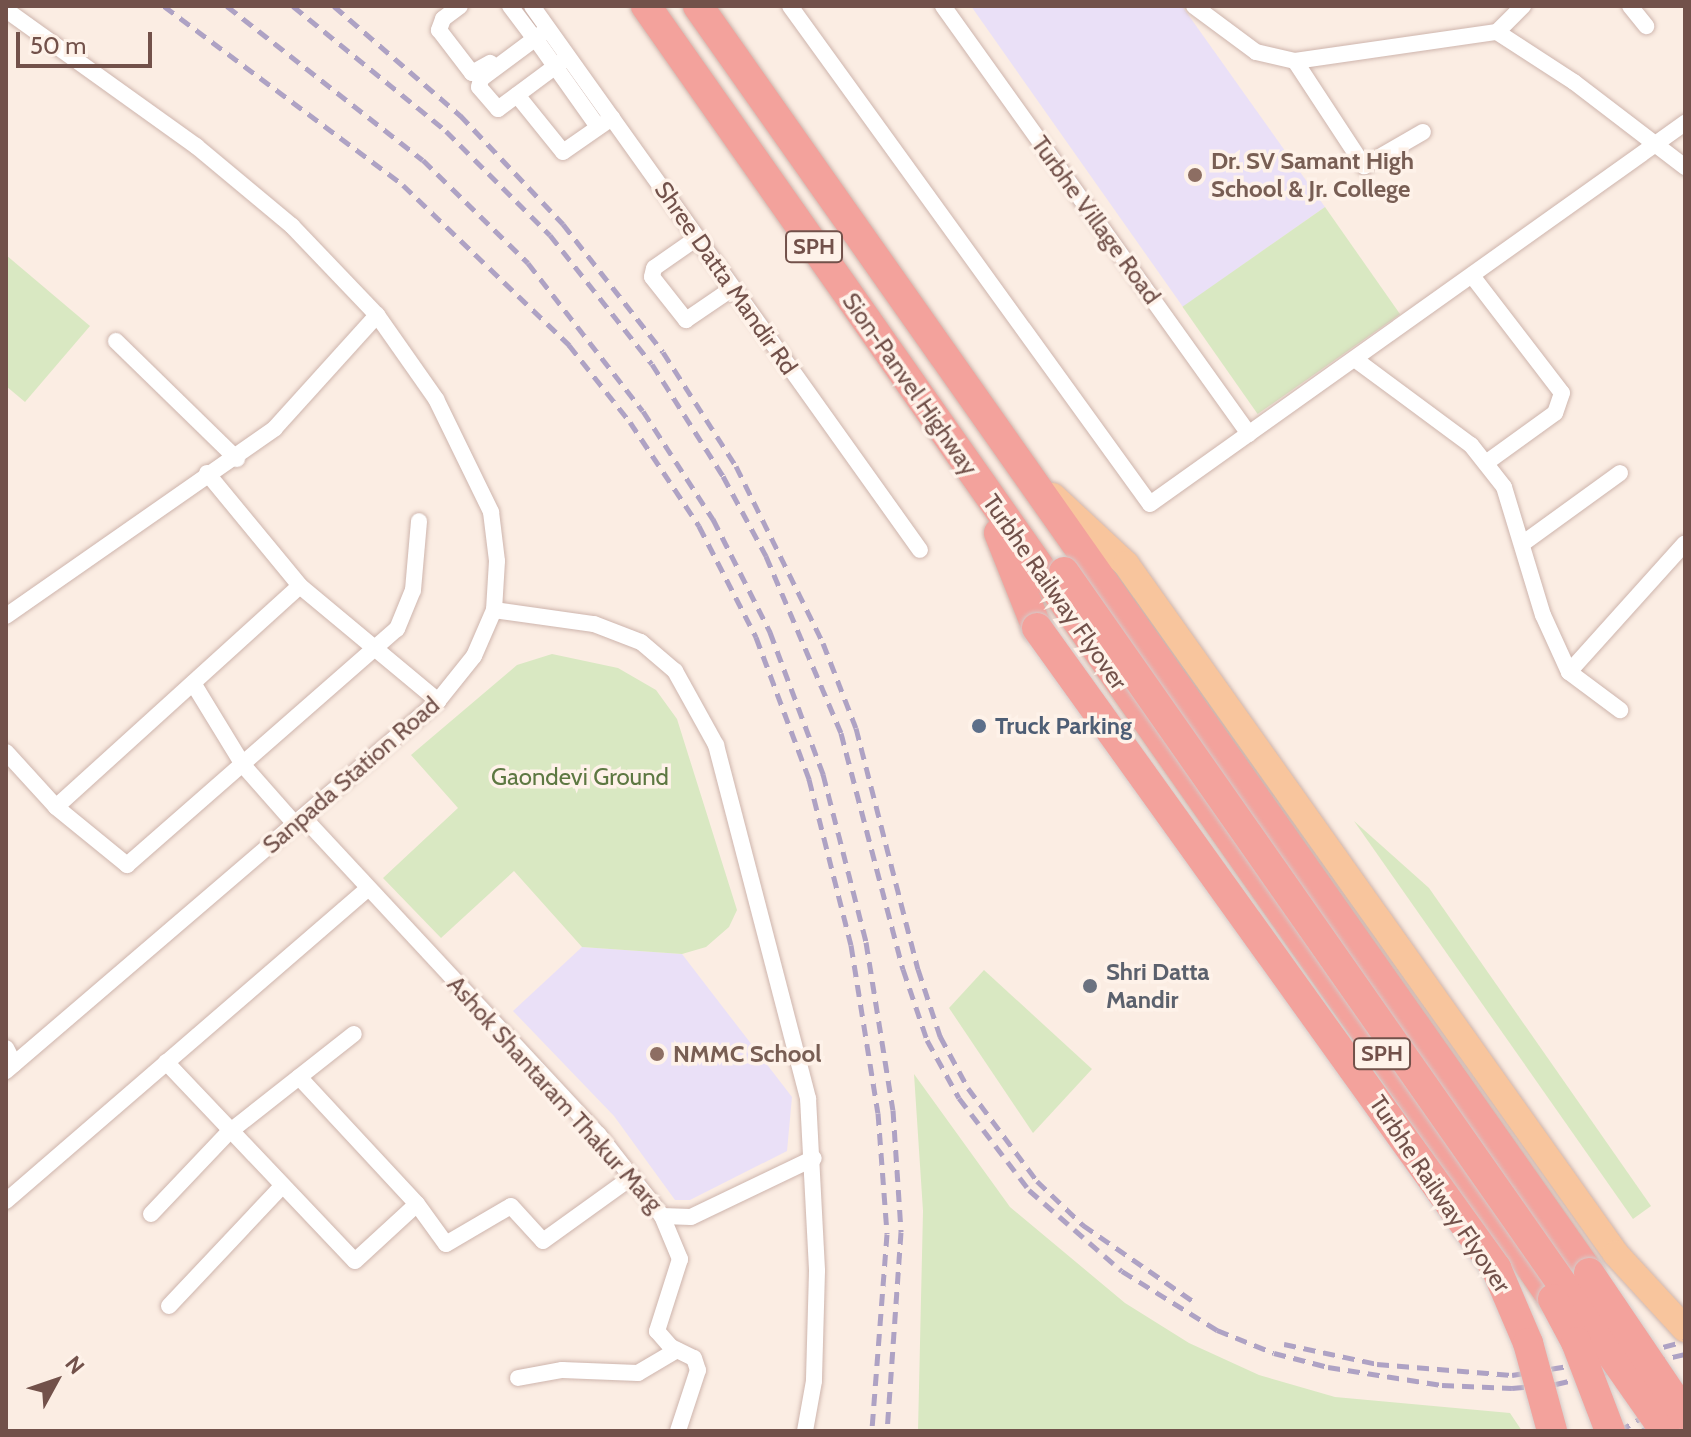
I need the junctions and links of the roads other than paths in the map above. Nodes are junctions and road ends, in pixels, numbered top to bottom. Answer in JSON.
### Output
{"nodes":[{"id":1,"x":460,"y":6,"type":"edge"},
{"id":2,"x":510,"y":6,"type":"edge"},
{"id":3,"x":532,"y":6,"type":"edge"},
{"id":4,"x":698,"y":6,"type":"edge"},
{"id":5,"x":790,"y":6,"type":"edge"},
{"id":6,"x":1194,"y":6,"type":"edge"},
{"id":7,"x":1523,"y":6,"type":"edge"},
{"id":8,"x":1630,"y":6,"type":"edge"},
{"id":9,"x":647,"y":7,"type":"edge"},
{"id":10,"x":952,"y":9,"type":"edge"},
{"id":11,"x":6,"y":10,"type":"edge"},
{"id":12,"x":1646,"y":26,"type":"dead end"},
{"id":13,"x":539,"y":31,"type":"junction"},
{"id":14,"x":1497,"y":32,"type":"junction"},
{"id":15,"x":1295,"y":61,"type":"junction"},
{"id":16,"x":562,"y":62,"type":"junction"},
{"id":17,"x":517,"y":95,"type":"junction"},
{"id":18,"x":605,"y":122,"type":"junction"},
{"id":19,"x":1685,"y":123,"type":"edge"},
{"id":20,"x":1423,"y":132,"type":"dead end"},
{"id":21,"x":1651,"y":145,"type":"junction"},
{"id":22,"x":1685,"y":167,"type":"edge"},
{"id":23,"x":697,"y":238,"type":"junction"},
{"id":24,"x":1473,"y":277,"type":"junction"},
{"id":25,"x":733,"y":288,"type":"junction"},
{"id":26,"x":377,"y":315,"type":"junction"},
{"id":27,"x":116,"y":341,"type":"dead end"},
{"id":28,"x":1356,"y":360,"type":"junction"},
{"id":29,"x":1249,"y":434,"type":"junction"},
{"id":30,"x":237,"y":459,"type":"junction"},
{"id":31,"x":1014,"y":460,"type":"junction"},
{"id":32,"x":1486,"y":463,"type":"junction"},
{"id":33,"x":207,"y":473,"type":"junction"},
{"id":34,"x":1620,"y":473,"type":"dead end"},
{"id":35,"x":979,"y":483,"type":"junction"},
{"id":36,"x":419,"y":521,"type":"dead end"},
{"id":37,"x":1021,"y":543,"type":"junction"},
{"id":38,"x":1685,"y":543,"type":"edge"},
{"id":39,"x":1522,"y":544,"type":"junction"},
{"id":40,"x":920,"y":550,"type":"dead end"},
{"id":41,"x":300,"y":586,"type":"junction"},
{"id":42,"x":494,"y":610,"type":"junction"},
{"id":43,"x":6,"y":616,"type":"edge"},
{"id":44,"x":378,"y":650,"type":"junction"},
{"id":45,"x":1569,"y":672,"type":"junction"},
{"id":46,"x":193,"y":683,"type":"junction"},
{"id":47,"x":438,"y":701,"type":"junction"},
{"id":48,"x":1620,"y":710,"type":"dead end"},
{"id":49,"x":6,"y":752,"type":"edge"},
{"id":50,"x":243,"y":765,"type":"junction"},
{"id":51,"x":56,"y":807,"type":"junction"},
{"id":52,"x":299,"y":820,"type":"junction"},
{"id":53,"x":367,"y":889,"type":"junction"},
{"id":54,"x":354,"y":1034,"type":"dead end"},
{"id":55,"x":6,"y":1048,"type":"edge"},
{"id":56,"x":166,"y":1062,"type":"junction"},
{"id":57,"x":10,"y":1067,"type":"edge"},
{"id":58,"x":299,"y":1077,"type":"junction"},
{"id":59,"x":228,"y":1133,"type":"junction"},
{"id":60,"x":814,"y":1158,"type":"junction"},
{"id":61,"x":632,"y":1177,"type":"junction"},
{"id":62,"x":281,"y":1187,"type":"junction"},
{"id":63,"x":6,"y":1201,"type":"edge"},
{"id":64,"x":417,"y":1204,"type":"junction"},
{"id":65,"x":151,"y":1214,"type":"dead end"},
{"id":66,"x":662,"y":1216,"type":"junction"},
{"id":67,"x":1589,"y":1273,"type":"junction"},
{"id":68,"x":169,"y":1306,"type":"dead end"},
{"id":69,"x":1685,"y":1329,"type":"edge"},
{"id":70,"x":677,"y":1350,"type":"junction"},
{"id":71,"x":518,"y":1378,"type":"dead end"},
{"id":72,"x":1685,"y":1387,"type":"edge"},
{"id":73,"x":1685,"y":1415,"type":"edge"},
{"id":74,"x":678,"y":1431,"type":"edge"},
{"id":75,"x":805,"y":1431,"type":"edge"},
{"id":76,"x":1552,"y":1431,"type":"edge"},
{"id":77,"x":1610,"y":1431,"type":"edge"},
{"id":78,"x":1665,"y":1431,"type":"edge"}],
"edges":[{"from":1,"to":13,"type":"street"},
{"from":2,"to":13,"type":"street"},
{"from":3,"to":13,"type":"street","name":"Shree Datta Mandir Rd"},
{"from":4,"to":31,"type":"highway","name":"Sion-Panvel Highway","number":"SPH"},
{"from":5,"to":29,"type":"street"},
{"from":6,"to":15,"type":"street"},
{"from":7,"to":14,"type":"street"},
{"from":8,"to":12,"type":"street"},
{"from":9,"to":35,"type":"highway","name":"Sion-Panvel Highway","number":"SPH"},
{"from":10,"to":29,"type":"street","name":"Turbhe Village Road"},
{"from":11,"to":26,"type":"street","name":"Sanpada Station Road"},
{"from":13,"to":16,"type":"street","name":"Shree Datta Mandir Rd"},
{"from":13,"to":17,"type":"street"},
{"from":14,"to":15,"type":"street"},
{"from":14,"to":21,"type":"street"},
{"from":15,"to":20,"type":"street"},
{"from":16,"to":17,"type":"street"},
{"from":16,"to":18,"type":"street","name":"Shree Datta Mandir Rd"},
{"from":17,"to":18,"type":"street"},
{"from":18,"to":23,"type":"street","name":"Shree Datta Mandir Rd"},
{"from":19,"to":21,"type":"street"},
{"from":21,"to":22,"type":"street"},
{"from":21,"to":24,"type":"street"},
{"from":23,"to":25,"type":"street","name":"Shree Datta Mandir Rd"},
{"from":23,"to":25,"type":"street"},
{"from":24,"to":28,"type":"street"},
{"from":24,"to":32,"type":"street"},
{"from":25,"to":40,"type":"street","name":"Shree Datta Mandir Rd"},
{"from":26,"to":30,"type":"street"},
{"from":26,"to":42,"type":"street","name":"Sanpada Station Road"},
{"from":27,"to":30,"type":"street"},
{"from":28,"to":29,"type":"street"},
{"from":28,"to":32,"type":"street"},
{"from":30,"to":33,"type":"street"},
{"from":31,"to":67,"type":"highway","name":"Turbhe Railway Flyover","number":"SPH"},
{"from":31,"to":69,"type":"main road"},
{"from":32,"to":39,"type":"street"},
{"from":33,"to":41,"type":"street"},
{"from":33,"to":43,"type":"street"},
{"from":34,"to":39,"type":"street"},
{"from":35,"to":37,"type":"highway","name":"Turbhe Railway Flyover","number":"SPH"},
{"from":35,"to":76,"type":"highway","name":"Turbhe Railway Flyover","bridge":true},
{"from":36,"to":44,"type":"street"},
{"from":37,"to":77,"type":"highway","name":"Turbhe Railway Flyover","number":"SPH","bridge":true},
{"from":37,"to":78,"type":"highway","bridge":true},
{"from":38,"to":45,"type":"street"},
{"from":39,"to":45,"type":"street"},
{"from":41,"to":44,"type":"street"},
{"from":41,"to":46,"type":"street"},
{"from":42,"to":47,"type":"street","name":"Sanpada Station Road"},
{"from":42,"to":60,"type":"street"},
{"from":44,"to":47,"type":"street"},
{"from":44,"to":50,"type":"street"},
{"from":45,"to":48,"type":"street"},
{"from":46,"to":50,"type":"street","name":"Ashok Shantaram Thakur Marg"},
{"from":46,"to":51,"type":"street"},
{"from":47,"to":52,"type":"street","name":"Sanpada Station Road"},
{"from":49,"to":51,"type":"street"},
{"from":50,"to":51,"type":"street"},
{"from":50,"to":52,"type":"street","name":"Ashok Shantaram Thakur Marg"},
{"from":52,"to":53,"type":"street","name":"Ashok Shantaram Thakur Marg"},
{"from":52,"to":57,"type":"street","name":"Sanpada Station Road"},
{"from":53,"to":56,"type":"street"},
{"from":53,"to":61,"type":"street","name":"Ashok Shantaram Thakur Marg"},
{"from":54,"to":58,"type":"street"},
{"from":55,"to":57,"type":"street"},
{"from":56,"to":59,"type":"street"},
{"from":56,"to":63,"type":"street"},
{"from":58,"to":59,"type":"street"},
{"from":58,"to":64,"type":"street"},
{"from":59,"to":62,"type":"street"},
{"from":59,"to":65,"type":"street"},
{"from":60,"to":66,"type":"street","name":"Ashok Shantaram Thakur Marg"},
{"from":60,"to":75,"type":"street"},
{"from":61,"to":64,"type":"street"},
{"from":61,"to":66,"type":"street","name":"Ashok Shantaram Thakur Marg"},
{"from":62,"to":64,"type":"street"},
{"from":62,"to":68,"type":"street"},
{"from":66,"to":70,"type":"street"},
{"from":67,"to":72,"type":"highway","name":"Turbhe Railway Flyover","bridge":true},
{"from":67,"to":73,"type":"highway","name":"Turbhe Railway Flyover","number":"SPH","bridge":true},
{"from":70,"to":71,"type":"street"},
{"from":70,"to":74,"type":"street"}]}
